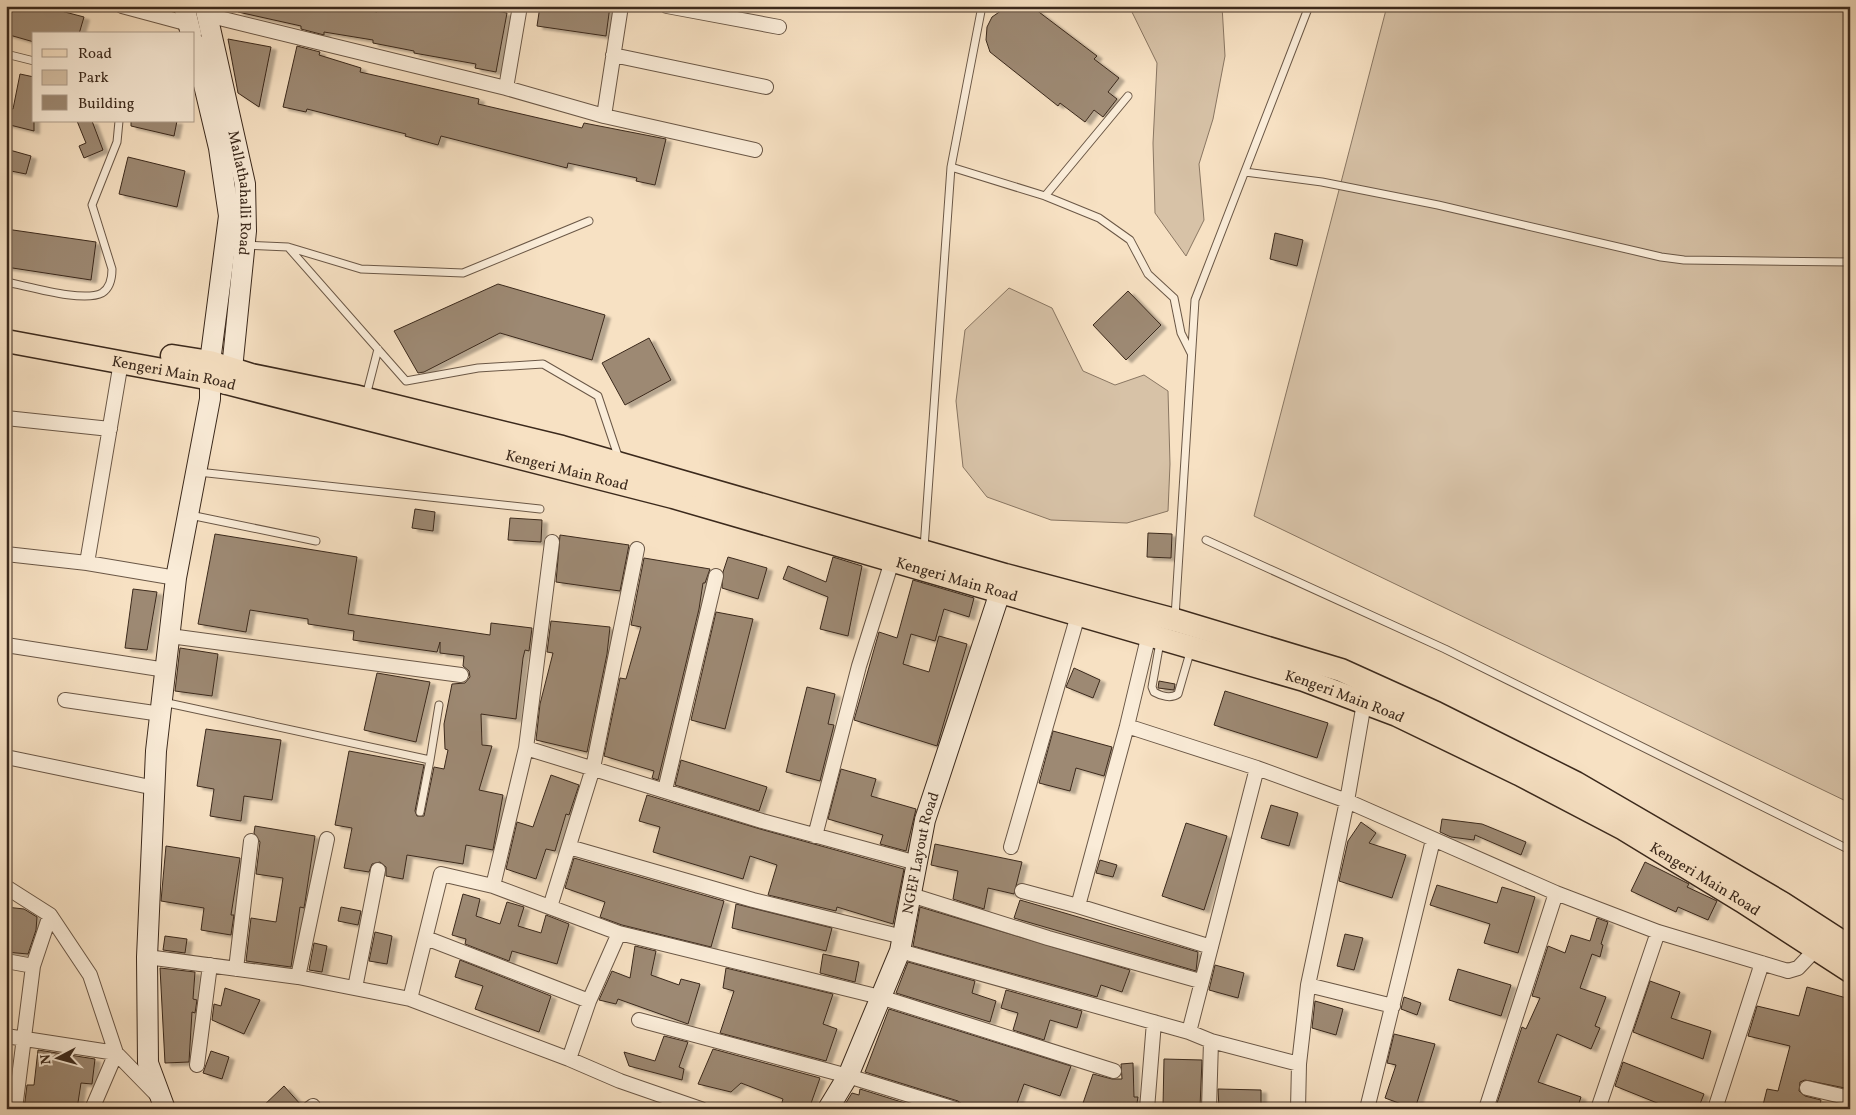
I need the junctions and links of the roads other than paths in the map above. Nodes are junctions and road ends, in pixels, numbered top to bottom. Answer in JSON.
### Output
{"nodes":[{"id":1,"x":122,"y":6,"type":"edge"},
{"id":2,"x":520,"y":6,"type":"edge"},
{"id":3,"x":621,"y":6,"type":"edge"},
{"id":4,"x":667,"y":6,"type":"edge"},
{"id":5,"x":982,"y":6,"type":"edge"},
{"id":6,"x":1308,"y":6,"type":"edge"},
{"id":7,"x":206,"y":11,"type":"edge"},
{"id":8,"x":189,"y":27,"type":"edge"},
{"id":9,"x":780,"y":27,"type":"dead end"},
{"id":10,"x":195,"y":51,"type":"edge"},
{"id":11,"x":6,"y":54,"type":"edge"},
{"id":12,"x":614,"y":55,"type":"junction"},
{"id":13,"x":32,"y":60,"type":"edge"},
{"id":14,"x":766,"y":87,"type":"dead end"},
{"id":15,"x":506,"y":88,"type":"junction"},
{"id":16,"x":1128,"y":96,"type":"dead end"},
{"id":17,"x":604,"y":116,"type":"junction"},
{"id":18,"x":119,"y":122,"type":"edge"},
{"id":19,"x":755,"y":150,"type":"dead end"},
{"id":20,"x":951,"y":167,"type":"junction"},
{"id":21,"x":1244,"y":172,"type":"junction"},
{"id":22,"x":1046,"y":196,"type":"junction"},
{"id":23,"x":589,"y":221,"type":"dead end"},
{"id":24,"x":245,"y":245,"type":"junction"},
{"id":25,"x":288,"y":247,"type":"junction"},
{"id":26,"x":1850,"y":262,"type":"edge"},
{"id":27,"x":6,"y":282,"type":"edge"},
{"id":28,"x":6,"y":330,"type":"edge"},
{"id":29,"x":6,"y":341,"type":"edge"},
{"id":30,"x":378,"y":349,"type":"junction"},
{"id":31,"x":1192,"y":356,"type":"junction"},
{"id":32,"x":121,"y":362,"type":"junction"},
{"id":33,"x":218,"y":378,"type":"junction"},
{"id":34,"x":366,"y":399,"type":"junction"},
{"id":35,"x":6,"y":418,"type":"edge"},
{"id":36,"x":110,"y":429,"type":"junction"},
{"id":37,"x":621,"y":464,"type":"junction"},
{"id":38,"x":195,"y":471,"type":"junction"},
{"id":39,"x":540,"y":509,"type":"dead end"},
{"id":40,"x":187,"y":515,"type":"junction"},
{"id":41,"x":1206,"y":540,"type":"dead end"},
{"id":42,"x":316,"y":541,"type":"dead end"},
{"id":43,"x":552,"y":542,"type":"dead end"},
{"id":44,"x":637,"y":549,"type":"dead end"},
{"id":45,"x":924,"y":551,"type":"junction"},
{"id":46,"x":6,"y":554,"type":"edge"},
{"id":47,"x":892,"y":560,"type":"junction"},
{"id":48,"x":87,"y":563,"type":"junction"},
{"id":49,"x":716,"y":576,"type":"dead end"},
{"id":50,"x":176,"y":578,"type":"junction"},
{"id":51,"x":1003,"y":584,"type":"junction"},
{"id":52,"x":1078,"y":615,"type":"junction"},
{"id":53,"x":1175,"y":620,"type":"junction"},
{"id":54,"x":170,"y":636,"type":"junction"},
{"id":55,"x":1155,"y":636,"type":"junction"},
{"id":56,"x":6,"y":645,"type":"edge"},
{"id":57,"x":1191,"y":646,"type":"junction"},
{"id":58,"x":166,"y":670,"type":"junction"},
{"id":59,"x":462,"y":675,"type":"dead end"},
{"id":60,"x":65,"y":700,"type":"dead end"},
{"id":61,"x":1364,"y":703,"type":"junction"},
{"id":62,"x":439,"y":705,"type":"dead end"},
{"id":63,"x":162,"y":708,"type":"junction"},
{"id":64,"x":1127,"y":726,"type":"junction"},
{"id":65,"x":526,"y":748,"type":"junction"},
{"id":66,"x":6,"y":757,"type":"edge"},
{"id":67,"x":430,"y":760,"type":"junction"},
{"id":68,"x":593,"y":768,"type":"junction"},
{"id":69,"x":1257,"y":768,"type":"junction"},
{"id":70,"x":155,"y":788,"type":"junction"},
{"id":71,"x":665,"y":790,"type":"junction"},
{"id":72,"x":1347,"y":801,"type":"junction"},
{"id":73,"x":420,"y":812,"type":"dead end"},
{"id":74,"x":815,"y":836,"type":"junction"},
{"id":75,"x":327,"y":839,"type":"dead end"},
{"id":76,"x":1433,"y":840,"type":"junction"},
{"id":77,"x":250,"y":842,"type":"dead end"},
{"id":78,"x":569,"y":847,"type":"junction"},
{"id":79,"x":1011,"y":847,"type":"dead end"},
{"id":80,"x":1850,"y":850,"type":"edge"},
{"id":81,"x":917,"y":863,"type":"junction"},
{"id":82,"x":378,"y":870,"type":"dead end"},
{"id":83,"x":493,"y":886,"type":"junction"},
{"id":84,"x":6,"y":887,"type":"edge"},
{"id":85,"x":1022,"y":891,"type":"dead end"},
{"id":86,"x":1556,"y":893,"type":"junction"},
{"id":87,"x":911,"y":895,"type":"junction"},
{"id":88,"x":1078,"y":906,"type":"junction"},
{"id":89,"x":550,"y":908,"type":"junction"},
{"id":90,"x":50,"y":915,"type":"junction"},
{"id":91,"x":1658,"y":932,"type":"junction"},
{"id":92,"x":619,"y":933,"type":"junction"},
{"id":93,"x":426,"y":938,"type":"junction"},
{"id":94,"x":901,"y":944,"type":"junction"},
{"id":95,"x":1211,"y":947,"type":"junction"},
{"id":96,"x":1850,"y":947,"type":"edge"},
{"id":97,"x":1816,"y":949,"type":"junction"},
{"id":98,"x":148,"y":957,"type":"junction"},
{"id":99,"x":6,"y":961,"type":"edge"},
{"id":100,"x":1762,"y":963,"type":"junction"},
{"id":101,"x":210,"y":965,"type":"junction"},
{"id":102,"x":33,"y":966,"type":"junction"},
{"id":103,"x":236,"y":969,"type":"junction"},
{"id":104,"x":1850,"y":971,"type":"edge"},
{"id":105,"x":298,"y":977,"type":"junction"},
{"id":106,"x":1200,"y":981,"type":"junction"},
{"id":107,"x":1308,"y":985,"type":"junction"},
{"id":108,"x":355,"y":988,"type":"junction"},
{"id":109,"x":880,"y":997,"type":"junction"},
{"id":110,"x":410,"y":999,"type":"junction"},
{"id":111,"x":589,"y":1001,"type":"junction"},
{"id":112,"x":1392,"y":1006,"type":"junction"},
{"id":113,"x":639,"y":1020,"type":"dead end"},
{"id":114,"x":1154,"y":1022,"type":"junction"},
{"id":115,"x":1189,"y":1032,"type":"junction"},
{"id":116,"x":6,"y":1036,"type":"edge"},
{"id":117,"x":24,"y":1038,"type":"junction"},
{"id":118,"x":1211,"y":1041,"type":"junction"},
{"id":119,"x":116,"y":1053,"type":"junction"},
{"id":120,"x":569,"y":1058,"type":"junction"},
{"id":121,"x":1299,"y":1064,"type":"junction"},
{"id":122,"x":197,"y":1065,"type":"dead end"},
{"id":123,"x":1114,"y":1072,"type":"dead end"},
{"id":124,"x":848,"y":1076,"type":"junction"},
{"id":125,"x":1807,"y":1088,"type":"dead end"},
{"id":126,"x":1850,"y":1098,"type":"edge"},
{"id":127,"x":164,"y":1104,"type":"edge"},
{"id":128,"x":15,"y":1109,"type":"edge"},
{"id":129,"x":92,"y":1109,"type":"edge"},
{"id":130,"x":700,"y":1109,"type":"edge"},
{"id":131,"x":828,"y":1109,"type":"edge"},
{"id":132,"x":955,"y":1109,"type":"edge"},
{"id":133,"x":1147,"y":1109,"type":"edge"},
{"id":134,"x":1209,"y":1109,"type":"edge"},
{"id":135,"x":1298,"y":1109,"type":"edge"},
{"id":136,"x":1367,"y":1109,"type":"edge"},
{"id":137,"x":1486,"y":1109,"type":"edge"},
{"id":138,"x":1598,"y":1109,"type":"edge"},
{"id":139,"x":1715,"y":1109,"type":"edge"}],
"edges":[{"from":1,"to":8,"type":"street"},
{"from":2,"to":15,"type":"street"},
{"from":3,"to":12,"type":"street"},
{"from":4,"to":9,"type":"street"},
{"from":5,"to":20,"type":"lane"},
{"from":6,"to":21,"type":"lane"},
{"from":7,"to":15,"type":"street"},
{"from":7,"to":24,"type":"street","name":"Mallathahalli Road"},
{"from":10,"to":33,"type":"street","name":"Mallathahalli Road"},
{"from":11,"to":13,"type":"lane"},
{"from":12,"to":14,"type":"street"},
{"from":12,"to":17,"type":"street"},
{"from":15,"to":17,"type":"street"},
{"from":16,"to":22,"type":"lane"},
{"from":17,"to":19,"type":"street"},
{"from":18,"to":27,"type":"lane"},
{"from":20,"to":22,"type":"lane"},
{"from":20,"to":45,"type":"lane"},
{"from":21,"to":26,"type":"lane"},
{"from":21,"to":31,"type":"lane"},
{"from":22,"to":31,"type":"lane"},
{"from":23,"to":25,"type":"lane"},
{"from":24,"to":25,"type":"lane"},
{"from":24,"to":33,"type":"street","name":"Mallathahalli Road"},
{"from":25,"to":30,"type":"lane"},
{"from":28,"to":33,"type":"main road","name":"Kengeri Main Road"},
{"from":29,"to":32,"type":"main road","name":"Kengeri Main Road"},
{"from":30,"to":34,"type":"lane"},
{"from":30,"to":37,"type":"lane"},
{"from":31,"to":53,"type":"lane"},
{"from":32,"to":33,"type":"main road","name":"Kengeri Main Road"},
{"from":32,"to":36,"type":"street"},
{"from":33,"to":34,"type":"main road","name":"Kengeri Main Road"},
{"from":33,"to":38,"type":"street"},
{"from":33,"to":47,"type":"main road","name":"Kengeri Main Road"},
{"from":34,"to":37,"type":"main road","name":"Kengeri Main Road"},
{"from":35,"to":36,"type":"street"},
{"from":36,"to":48,"type":"street"},
{"from":37,"to":45,"type":"main road","name":"Kengeri Main Road"},
{"from":38,"to":39,"type":"lane"},
{"from":38,"to":40,"type":"street"},
{"from":40,"to":42,"type":"lane"},
{"from":40,"to":50,"type":"street"},
{"from":41,"to":80,"type":"lane"},
{"from":43,"to":65,"type":"street"},
{"from":44,"to":68,"type":"street"},
{"from":45,"to":51,"type":"main road","name":"Kengeri Main Road"},
{"from":46,"to":48,"type":"street"},
{"from":47,"to":51,"type":"main road","name":"Kengeri Main Road"},
{"from":47,"to":74,"type":"street"},
{"from":48,"to":50,"type":"street"},
{"from":49,"to":71,"type":"street"},
{"from":50,"to":54,"type":"street"},
{"from":51,"to":52,"type":"main road","name":"Kengeri Main Road"},
{"from":51,"to":53,"type":"main road","name":"Kengeri Main Road"},
{"from":51,"to":81,"type":"street","name":"NGEF Layout Road"},
{"from":52,"to":55,"type":"main road","name":"Kengeri Main Road"},
{"from":52,"to":79,"type":"street"},
{"from":53,"to":96,"type":"main road","name":"Kengeri Main Road"},
{"from":54,"to":58,"type":"street"},
{"from":54,"to":59,"type":"street"},
{"from":55,"to":57,"type":"main road","name":"Kengeri Main Road"},
{"from":55,"to":57,"type":"lane"},
{"from":55,"to":64,"type":"street"},
{"from":56,"to":58,"type":"street"},
{"from":57,"to":61,"type":"main road","name":"Kengeri Main Road"},
{"from":58,"to":63,"type":"street"},
{"from":60,"to":63,"type":"street"},
{"from":61,"to":72,"type":"street"},
{"from":61,"to":97,"type":"main road","name":"Kengeri Main Road"},
{"from":62,"to":67,"type":"lane"},
{"from":63,"to":67,"type":"lane"},
{"from":63,"to":70,"type":"street"},
{"from":64,"to":69,"type":"street"},
{"from":64,"to":88,"type":"street"},
{"from":65,"to":68,"type":"street"},
{"from":65,"to":83,"type":"street"},
{"from":66,"to":70,"type":"street"},
{"from":67,"to":73,"type":"lane"},
{"from":68,"to":71,"type":"street"},
{"from":68,"to":78,"type":"street"},
{"from":69,"to":72,"type":"street"},
{"from":69,"to":95,"type":"street"},
{"from":70,"to":98,"type":"street"},
{"from":71,"to":74,"type":"street"},
{"from":72,"to":76,"type":"street"},
{"from":72,"to":107,"type":"street"},
{"from":74,"to":81,"type":"street"},
{"from":75,"to":105,"type":"street"},
{"from":76,"to":86,"type":"street"},
{"from":76,"to":112,"type":"street"},
{"from":77,"to":103,"type":"street"},
{"from":78,"to":89,"type":"street"},
{"from":78,"to":94,"type":"street"},
{"from":81,"to":87,"type":"street","name":"NGEF Layout Road"},
{"from":82,"to":108,"type":"street"},
{"from":83,"to":89,"type":"street"},
{"from":83,"to":93,"type":"street"},
{"from":84,"to":90,"type":"street"},
{"from":85,"to":88,"type":"street"},
{"from":86,"to":91,"type":"street"},
{"from":86,"to":137,"type":"street"},
{"from":87,"to":94,"type":"street","name":"NGEF Layout Road"},
{"from":87,"to":106,"type":"street"},
{"from":88,"to":95,"type":"street"},
{"from":89,"to":92,"type":"street"},
{"from":90,"to":102,"type":"street"},
{"from":90,"to":119,"type":"street"},
{"from":91,"to":100,"type":"street"},
{"from":91,"to":138,"type":"street"},
{"from":92,"to":109,"type":"street"},
{"from":92,"to":111,"type":"street"},
{"from":93,"to":110,"type":"street"},
{"from":93,"to":111,"type":"street"},
{"from":94,"to":109,"type":"street","name":"NGEF Layout Road"},
{"from":94,"to":114,"type":"street"},
{"from":95,"to":106,"type":"street"},
{"from":97,"to":100,"type":"street"},
{"from":97,"to":104,"type":"main road","name":"Kengeri Main Road"},
{"from":98,"to":101,"type":"street"},
{"from":98,"to":127,"type":"street"},
{"from":99,"to":102,"type":"street"},
{"from":100,"to":139,"type":"street"},
{"from":101,"to":103,"type":"street"},
{"from":101,"to":122,"type":"street"},
{"from":102,"to":117,"type":"street"},
{"from":103,"to":105,"type":"street"},
{"from":105,"to":108,"type":"street"},
{"from":106,"to":115,"type":"street"},
{"from":107,"to":112,"type":"street"},
{"from":107,"to":121,"type":"street"},
{"from":108,"to":110,"type":"street"},
{"from":109,"to":123,"type":"street"},
{"from":109,"to":124,"type":"street","name":"NGEF Layout Road"},
{"from":110,"to":120,"type":"street"},
{"from":111,"to":120,"type":"street"},
{"from":112,"to":136,"type":"street"},
{"from":113,"to":124,"type":"street"},
{"from":114,"to":115,"type":"street"},
{"from":114,"to":133,"type":"street"},
{"from":115,"to":118,"type":"street"},
{"from":116,"to":117,"type":"street"},
{"from":117,"to":119,"type":"street"},
{"from":117,"to":128,"type":"street"},
{"from":118,"to":121,"type":"street"},
{"from":118,"to":134,"type":"street"},
{"from":119,"to":127,"type":"street"},
{"from":119,"to":129,"type":"street"},
{"from":120,"to":130,"type":"street"},
{"from":121,"to":135,"type":"street"},
{"from":124,"to":131,"type":"street","name":"NGEF Layout Road"},
{"from":124,"to":132,"type":"street"},
{"from":125,"to":126,"type":"street"}]}
